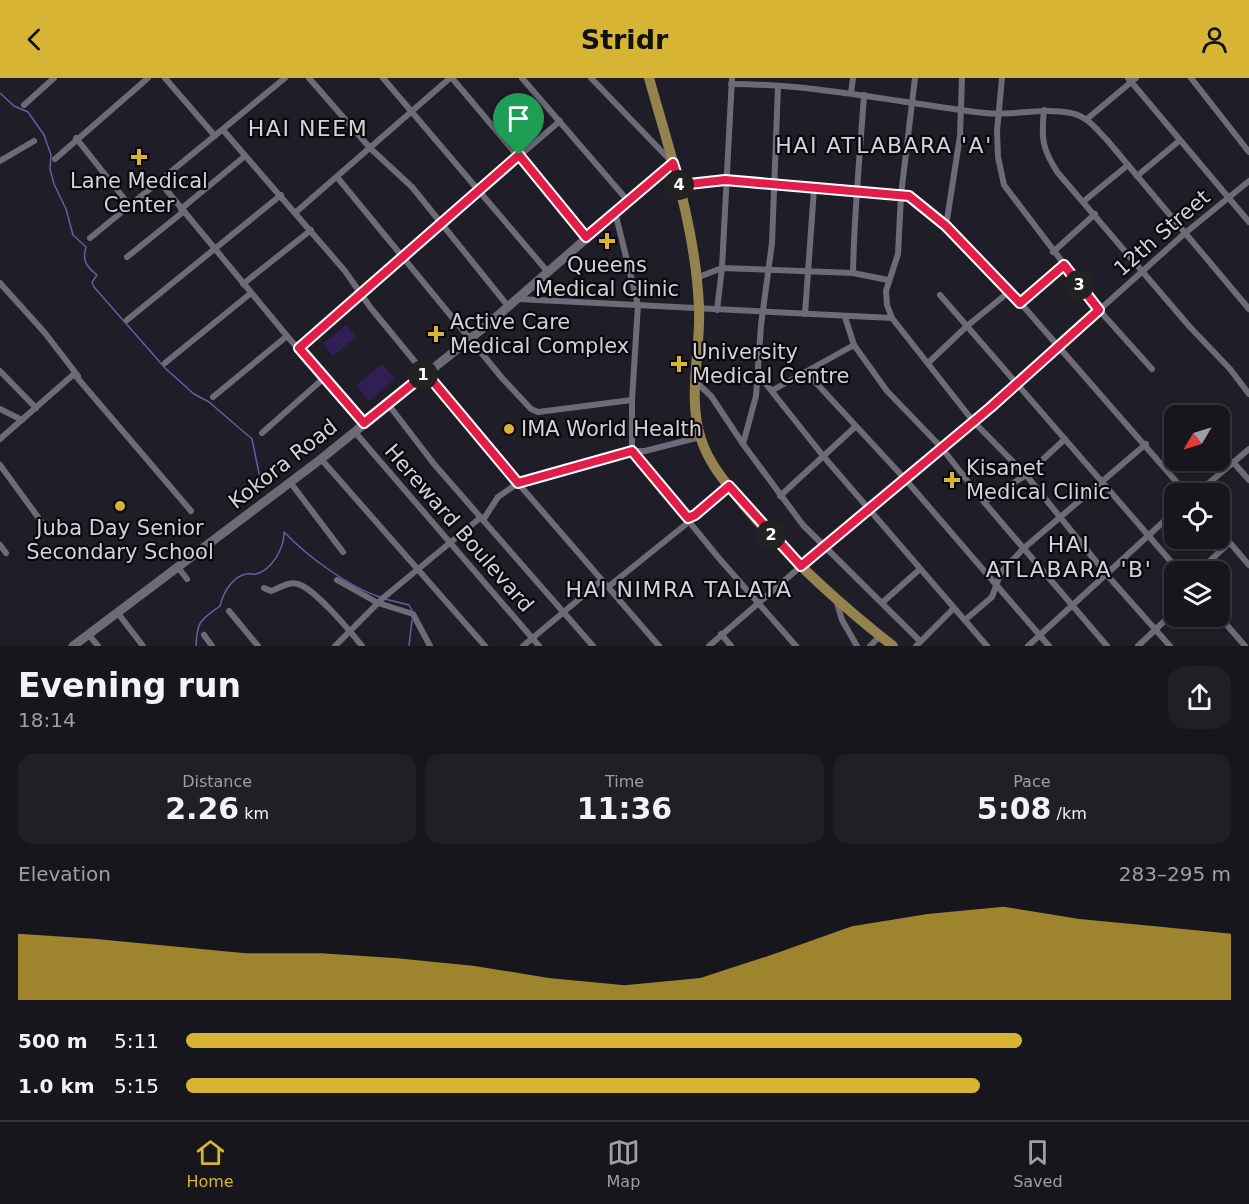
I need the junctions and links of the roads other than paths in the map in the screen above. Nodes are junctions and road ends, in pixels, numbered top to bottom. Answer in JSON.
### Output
{"nodes":[{"id":1,"x":54,"y":78,"type":"edge"},
{"id":2,"x":148,"y":78,"type":"edge"},
{"id":3,"x":165,"y":78,"type":"edge"},
{"id":4,"x":285,"y":78,"type":"edge"},
{"id":5,"x":309,"y":78,"type":"edge"},
{"id":6,"x":383,"y":78,"type":"edge"},
{"id":7,"x":451,"y":78,"type":"edge"},
{"id":8,"x":522,"y":78,"type":"edge"},
{"id":9,"x":591,"y":78,"type":"edge"},
{"id":10,"x":649,"y":78,"type":"edge"},
{"id":11,"x":853,"y":78,"type":"edge"},
{"id":12,"x":915,"y":78,"type":"edge"},
{"id":13,"x":962,"y":78,"type":"edge"},
{"id":14,"x":1002,"y":78,"type":"edge"},
{"id":15,"x":1191,"y":78,"type":"edge"},
{"id":16,"x":1132,"y":80,"type":"edge"},
{"id":17,"x":731,"y":81,"type":"edge"},
{"id":18,"x":778,"y":86,"type":"junction"},
{"id":19,"x":851,"y":93,"type":"junction"},
{"id":20,"x":864,"y":95,"type":"junction"},
{"id":21,"x":24,"y":105,"type":"dead end"},
{"id":22,"x":913,"y":105,"type":"junction"},
{"id":23,"x":412,"y":110,"type":"junction"},
{"id":24,"x":962,"y":110,"type":"junction"},
{"id":25,"x":1044,"y":110,"type":"junction"},
{"id":26,"x":999,"y":114,"type":"junction"},
{"id":27,"x":1087,"y":119,"type":"junction"},
{"id":28,"x":560,"y":121,"type":"junction"},
{"id":29,"x":223,"y":130,"type":"junction"},
{"id":30,"x":215,"y":136,"type":"junction"},
{"id":31,"x":76,"y":138,"type":"junction"},
{"id":32,"x":34,"y":141,"type":"dead end"},
{"id":33,"x":1179,"y":141,"type":"junction"},
{"id":34,"x":370,"y":148,"type":"junction"},
{"id":35,"x":1249,"y":152,"type":"edge"},
{"id":36,"x":519,"y":155,"type":"junction"},
{"id":37,"x":245,"y":156,"type":"junction"},
{"id":38,"x":55,"y":159,"type":"dead end"},
{"id":39,"x":0,"y":161,"type":"edge"},
{"id":40,"x":673,"y":163,"type":"junction"},
{"id":41,"x":1128,"y":165,"type":"junction"},
{"id":42,"x":1137,"y":176,"type":"junction"},
{"id":43,"x":337,"y":177,"type":"junction"},
{"id":44,"x":725,"y":180,"type":"junction"},
{"id":45,"x":1249,"y":180,"type":"edge"},
{"id":46,"x":159,"y":181,"type":"junction"},
{"id":47,"x":772,"y":184,"type":"junction"},
{"id":48,"x":680,"y":185,"type":"junction"},
{"id":49,"x":478,"y":189,"type":"junction"},
{"id":50,"x":814,"y":189,"type":"junction"},
{"id":51,"x":855,"y":191,"type":"junction"},
{"id":52,"x":281,"y":195,"type":"junction"},
{"id":53,"x":901,"y":195,"type":"junction"},
{"id":54,"x":1228,"y":197,"type":"junction"},
{"id":55,"x":628,"y":201,"type":"junction"},
{"id":56,"x":1084,"y":201,"type":"junction"},
{"id":57,"x":130,"y":206,"type":"junction"},
{"id":58,"x":182,"y":211,"type":"junction"},
{"id":59,"x":296,"y":212,"type":"junction"},
{"id":60,"x":615,"y":212,"type":"junction"},
{"id":61,"x":1095,"y":214,"type":"junction"},
{"id":62,"x":439,"y":222,"type":"junction"},
{"id":63,"x":1249,"y":222,"type":"edge"},
{"id":64,"x":946,"y":226,"type":"junction"},
{"id":65,"x":311,"y":230,"type":"junction"},
{"id":66,"x":1184,"y":234,"type":"junction"},
{"id":67,"x":586,"y":237,"type":"junction"},
{"id":68,"x":90,"y":238,"type":"dead end"},
{"id":69,"x":214,"y":249,"type":"junction"},
{"id":70,"x":1053,"y":252,"type":"junction"},
{"id":71,"x":403,"y":255,"type":"junction"},
{"id":72,"x":127,"y":257,"type":"dead end"},
{"id":73,"x":1064,"y":265,"type":"junction"},
{"id":74,"x":722,"y":268,"type":"junction"},
{"id":75,"x":767,"y":270,"type":"junction"},
{"id":76,"x":547,"y":271,"type":"junction"},
{"id":77,"x":810,"y":271,"type":"junction"},
{"id":78,"x":1145,"y":272,"type":"junction"},
{"id":79,"x":852,"y":273,"type":"junction"},
{"id":80,"x":696,"y":278,"type":"junction"},
{"id":81,"x":888,"y":280,"type":"junction"},
{"id":82,"x":0,"y":283,"type":"edge"},
{"id":83,"x":243,"y":284,"type":"junction"},
{"id":84,"x":1010,"y":291,"type":"junction"},
{"id":85,"x":251,"y":293,"type":"junction"},
{"id":86,"x":362,"y":295,"type":"junction"},
{"id":87,"x":940,"y":295,"type":"dead end"},
{"id":88,"x":516,"y":299,"type":"junction"},
{"id":89,"x":1020,"y":303,"type":"junction"},
{"id":90,"x":638,"y":305,"type":"junction"},
{"id":91,"x":508,"y":306,"type":"junction"},
{"id":92,"x":699,"y":309,"type":"junction"},
{"id":93,"x":1249,"y":309,"type":"edge"},
{"id":94,"x":717,"y":310,"type":"junction"},
{"id":95,"x":1099,"y":310,"type":"junction"},
{"id":96,"x":762,"y":311,"type":"junction"},
{"id":97,"x":805,"y":315,"type":"junction"},
{"id":98,"x":845,"y":317,"type":"junction"},
{"id":99,"x":892,"y":318,"type":"junction"},
{"id":100,"x":127,"y":320,"type":"dead end"},
{"id":101,"x":967,"y":326,"type":"junction"},
{"id":102,"x":287,"y":336,"type":"junction"},
{"id":103,"x":470,"y":339,"type":"junction"},
{"id":104,"x":1059,"y":344,"type":"junction"},
{"id":105,"x":854,"y":345,"type":"junction"},
{"id":106,"x":299,"y":348,"type":"junction"},
{"id":107,"x":165,"y":363,"type":"dead end"},
{"id":108,"x":928,"y":363,"type":"junction"},
{"id":109,"x":1152,"y":369,"type":"dead end"},
{"id":110,"x":0,"y":371,"type":"edge"},
{"id":111,"x":806,"y":372,"type":"junction"},
{"id":112,"x":426,"y":373,"type":"junction"},
{"id":113,"x":758,"y":374,"type":"junction"},
{"id":114,"x":78,"y":376,"type":"junction"},
{"id":115,"x":324,"y":378,"type":"junction"},
{"id":116,"x":696,"y":382,"type":"junction"},
{"id":117,"x":1016,"y":383,"type":"junction"},
{"id":118,"x":773,"y":390,"type":"junction"},
{"id":119,"x":1249,"y":394,"type":"edge"},
{"id":120,"x":213,"y":397,"type":"dead end"},
{"id":121,"x":632,"y":399,"type":"junction"},
{"id":122,"x":388,"y":404,"type":"junction"},
{"id":123,"x":36,"y":408,"type":"junction"},
{"id":124,"x":0,"y":409,"type":"edge"},
{"id":125,"x":22,"y":420,"type":"junction"},
{"id":126,"x":973,"y":421,"type":"junction"},
{"id":127,"x":364,"y":423,"type":"junction"},
{"id":128,"x":855,"y":427,"type":"junction"},
{"id":129,"x":354,"y":431,"type":"junction"},
{"id":130,"x":262,"y":433,"type":"dead end"},
{"id":131,"x":700,"y":437,"type":"junction"},
{"id":132,"x":0,"y":439,"type":"edge"},
{"id":133,"x":1065,"y":439,"type":"junction"},
{"id":134,"x":743,"y":444,"type":"junction"},
{"id":135,"x":1146,"y":444,"type":"junction"},
{"id":136,"x":941,"y":447,"type":"junction"},
{"id":137,"x":1249,"y":449,"type":"edge"},
{"id":138,"x":632,"y":451,"type":"junction"},
{"id":139,"x":824,"y":457,"type":"junction"},
{"id":140,"x":321,"y":459,"type":"junction"},
{"id":141,"x":1233,"y":462,"type":"junction"},
{"id":142,"x":0,"y":465,"type":"edge"},
{"id":143,"x":1026,"y":475,"type":"junction"},
{"id":144,"x":905,"y":479,"type":"junction"},
{"id":145,"x":1249,"y":480,"type":"edge"},
{"id":146,"x":1101,"y":481,"type":"junction"},
{"id":147,"x":290,"y":482,"type":"junction"},
{"id":148,"x":518,"y":483,"type":"junction"},
{"id":149,"x":1178,"y":483,"type":"edge"},
{"id":150,"x":1209,"y":483,"type":"edge"},
{"id":151,"x":729,"y":486,"type":"junction"},
{"id":152,"x":780,"y":496,"type":"junction"},
{"id":153,"x":984,"y":502,"type":"junction"},
{"id":154,"x":868,"y":509,"type":"junction"},
{"id":155,"x":191,"y":511,"type":"dead end"},
{"id":156,"x":1061,"y":516,"type":"junction"},
{"id":157,"x":481,"y":519,"type":"junction"},
{"id":158,"x":689,"y":519,"type":"junction"},
{"id":159,"x":1164,"y":521,"type":"edge"},
{"id":160,"x":43,"y":524,"type":"dead end"},
{"id":161,"x":1148,"y":535,"type":"junction"},
{"id":162,"x":450,"y":543,"type":"junction"},
{"id":163,"x":1230,"y":544,"type":"edge"},
{"id":164,"x":0,"y":545,"type":"edge"},
{"id":165,"x":825,"y":547,"type":"junction"},
{"id":166,"x":1024,"y":548,"type":"junction"},
{"id":167,"x":1223,"y":549,"type":"edge"},
{"id":168,"x":343,"y":552,"type":"dead end"},
{"id":169,"x":6,"y":553,"type":"dead end"},
{"id":170,"x":1170,"y":561,"type":"edge"},
{"id":171,"x":1210,"y":561,"type":"edge"},
{"id":172,"x":1249,"y":565,"type":"edge"},
{"id":173,"x":177,"y":566,"type":"junction"},
{"id":174,"x":801,"y":566,"type":"junction"},
{"id":175,"x":920,"y":569,"type":"junction"},
{"id":176,"x":418,"y":570,"type":"junction"},
{"id":177,"x":1107,"y":575,"type":"junction"},
{"id":178,"x":187,"y":579,"type":"dead end"},
{"id":179,"x":337,"y":580,"type":"dead end"},
{"id":180,"x":602,"y":580,"type":"junction"},
{"id":181,"x":996,"y":586,"type":"junction"},
{"id":182,"x":608,"y":587,"type":"junction"},
{"id":183,"x":264,"y":588,"type":"dead end"},
{"id":184,"x":836,"y":599,"type":"junction"},
{"id":185,"x":759,"y":602,"type":"junction"},
{"id":186,"x":883,"y":602,"type":"junction"},
{"id":187,"x":378,"y":603,"type":"junction"},
{"id":188,"x":1074,"y":605,"type":"junction"},
{"id":189,"x":954,"y":608,"type":"junction"},
{"id":190,"x":229,"y":611,"type":"dead end"},
{"id":191,"x":117,"y":612,"type":"junction"},
{"id":192,"x":565,"y":614,"type":"junction"},
{"id":193,"x":965,"y":620,"type":"junction"},
{"id":194,"x":1164,"y":623,"type":"edge"},
{"id":195,"x":1229,"y":627,"type":"edge"},
{"id":196,"x":1157,"y":630,"type":"junction"},
{"id":197,"x":350,"y":631,"type":"junction"},
{"id":198,"x":88,"y":634,"type":"junction"},
{"id":199,"x":721,"y":634,"type":"junction"},
{"id":200,"x":204,"y":635,"type":"dead end"},
{"id":201,"x":1039,"y":635,"type":"junction"},
{"id":202,"x":880,"y":636,"type":"junction"},
{"id":203,"x":532,"y":638,"type":"junction"},
{"id":204,"x":918,"y":644,"type":"edge"},
{"id":205,"x":73,"y":646,"type":"edge"},
{"id":206,"x":98,"y":646,"type":"edge"},
{"id":207,"x":143,"y":646,"type":"edge"},
{"id":208,"x":212,"y":646,"type":"edge"},
{"id":209,"x":258,"y":646,"type":"edge"},
{"id":210,"x":335,"y":646,"type":"edge"},
{"id":211,"x":362,"y":646,"type":"edge"},
{"id":212,"x":430,"y":646,"type":"edge"},
{"id":213,"x":485,"y":646,"type":"edge"},
{"id":214,"x":523,"y":646,"type":"edge"},
{"id":215,"x":539,"y":646,"type":"edge"},
{"id":216,"x":593,"y":646,"type":"edge"},
{"id":217,"x":659,"y":646,"type":"edge"},
{"id":218,"x":710,"y":646,"type":"edge"},
{"id":219,"x":731,"y":646,"type":"edge"},
{"id":220,"x":796,"y":646,"type":"edge"},
{"id":221,"x":857,"y":646,"type":"edge"},
{"id":222,"x":870,"y":646,"type":"edge"},
{"id":223,"x":893,"y":646,"type":"edge"},
{"id":224,"x":987,"y":646,"type":"edge"},
{"id":225,"x":1028,"y":646,"type":"edge"},
{"id":226,"x":1049,"y":646,"type":"edge"},
{"id":227,"x":1107,"y":646,"type":"edge"},
{"id":228,"x":1138,"y":646,"type":"edge"},
{"id":229,"x":1170,"y":646,"type":"edge"},
{"id":230,"x":1245,"y":646,"type":"edge"}],
"edges":[{"from":1,"to":21,"type":"street"},
{"from":2,"to":31,"type":"street"},
{"from":3,"to":30,"type":"street"},
{"from":4,"to":29,"type":"street"},
{"from":5,"to":34,"type":"street"},
{"from":6,"to":23,"type":"street"},
{"from":7,"to":23,"type":"street"},
{"from":7,"to":36,"type":"street"},
{"from":8,"to":28,"type":"street"},
{"from":9,"to":40,"type":"street"},
{"from":10,"to":40,"type":"main road"},
{"from":11,"to":19,"type":"street"},
{"from":12,"to":22,"type":"street"},
{"from":13,"to":24,"type":"street"},
{"from":14,"to":26,"type":"street"},
{"from":15,"to":35,"type":"street"},
{"from":16,"to":27,"type":"street"},
{"from":16,"to":33,"type":"street"},
{"from":17,"to":18,"type":"street"},
{"from":17,"to":44,"type":"street"},
{"from":18,"to":19,"type":"street"},
{"from":18,"to":47,"type":"street"},
{"from":19,"to":20,"type":"street"},
{"from":20,"to":22,"type":"street"},
{"from":20,"to":51,"type":"street"},
{"from":22,"to":24,"type":"street"},
{"from":22,"to":53,"type":"street"},
{"from":23,"to":34,"type":"street"},
{"from":23,"to":49,"type":"street"},
{"from":24,"to":26,"type":"street"},
{"from":24,"to":64,"type":"street"},
{"from":25,"to":26,"type":"street"},
{"from":25,"to":27,"type":"street"},
{"from":25,"to":56,"type":"street"},
{"from":26,"to":70,"type":"street"},
{"from":27,"to":41,"type":"street"},
{"from":28,"to":36,"type":"street"},
{"from":28,"to":55,"type":"street"},
{"from":29,"to":30,"type":"street"},
{"from":29,"to":37,"type":"street"},
{"from":30,"to":46,"type":"street"},
{"from":31,"to":38,"type":"street"},
{"from":31,"to":57,"type":"street"},
{"from":32,"to":39,"type":"street"},
{"from":33,"to":42,"type":"street"},
{"from":33,"to":54,"type":"street"},
{"from":34,"to":43,"type":"street"},
{"from":34,"to":62,"type":"street"},
{"from":36,"to":49,"type":"street"},
{"from":36,"to":67,"type":"street"},
{"from":37,"to":52,"type":"street"},
{"from":37,"to":58,"type":"street"},
{"from":40,"to":48,"type":"main road"},
{"from":40,"to":55,"type":"street","name":"Kokora Road"},
{"from":41,"to":42,"type":"street"},
{"from":41,"to":56,"type":"street"},
{"from":42,"to":66,"type":"street"},
{"from":43,"to":59,"type":"street"},
{"from":43,"to":71,"type":"street"},
{"from":44,"to":47,"type":"street"},
{"from":44,"to":48,"type":"street"},
{"from":44,"to":74,"type":"street"},
{"from":45,"to":54,"type":"street","name":"12th Street"},
{"from":46,"to":57,"type":"street"},
{"from":46,"to":58,"type":"street"},
{"from":47,"to":50,"type":"street"},
{"from":47,"to":75,"type":"street"},
{"from":48,"to":80,"type":"main road"},
{"from":49,"to":62,"type":"street"},
{"from":49,"to":76,"type":"street"},
{"from":50,"to":51,"type":"street"},
{"from":50,"to":77,"type":"street"},
{"from":51,"to":53,"type":"street"},
{"from":51,"to":79,"type":"street"},
{"from":52,"to":59,"type":"street"},
{"from":52,"to":69,"type":"street"},
{"from":53,"to":64,"type":"street"},
{"from":53,"to":81,"type":"street"},
{"from":54,"to":63,"type":"street"},
{"from":54,"to":66,"type":"street","name":"12th Street"},
{"from":55,"to":60,"type":"street","name":"Kokora Road"},
{"from":56,"to":61,"type":"street"},
{"from":57,"to":68,"type":"street"},
{"from":58,"to":69,"type":"street"},
{"from":58,"to":72,"type":"street"},
{"from":59,"to":65,"type":"street"},
{"from":60,"to":67,"type":"street","name":"Kokora Road"},
{"from":60,"to":90,"type":"street"},
{"from":61,"to":70,"type":"street"},
{"from":61,"to":78,"type":"street"},
{"from":62,"to":71,"type":"street"},
{"from":62,"to":91,"type":"street"},
{"from":64,"to":84,"type":"street"},
{"from":65,"to":83,"type":"street"},
{"from":65,"to":86,"type":"street"},
{"from":66,"to":78,"type":"street","name":"12th Street"},
{"from":66,"to":93,"type":"street"},
{"from":67,"to":76,"type":"street","name":"Kokora Road"},
{"from":69,"to":83,"type":"street"},
{"from":69,"to":100,"type":"street"},
{"from":70,"to":73,"type":"street"},
{"from":71,"to":86,"type":"street"},
{"from":71,"to":103,"type":"street"},
{"from":73,"to":89,"type":"street"},
{"from":73,"to":95,"type":"street"},
{"from":74,"to":75,"type":"street"},
{"from":74,"to":80,"type":"street"},
{"from":74,"to":94,"type":"street"},
{"from":75,"to":77,"type":"street"},
{"from":75,"to":96,"type":"street"},
{"from":76,"to":88,"type":"street","name":"Kokora Road"},
{"from":77,"to":79,"type":"street"},
{"from":77,"to":97,"type":"street"},
{"from":78,"to":95,"type":"street","name":"12th Street"},
{"from":78,"to":119,"type":"street"},
{"from":79,"to":81,"type":"street"},
{"from":80,"to":92,"type":"main road"},
{"from":81,"to":99,"type":"street"},
{"from":82,"to":114,"type":"street"},
{"from":83,"to":85,"type":"street"},
{"from":84,"to":89,"type":"street"},
{"from":84,"to":101,"type":"street"},
{"from":85,"to":102,"type":"street"},
{"from":85,"to":107,"type":"street"},
{"from":86,"to":106,"type":"street"},
{"from":86,"to":112,"type":"street"},
{"from":87,"to":101,"type":"street"},
{"from":88,"to":90,"type":"street"},
{"from":88,"to":91,"type":"street","name":"Kokora Road"},
{"from":89,"to":104,"type":"street"},
{"from":90,"to":92,"type":"street"},
{"from":90,"to":121,"type":"street"},
{"from":91,"to":103,"type":"street","name":"Kokora Road"},
{"from":92,"to":94,"type":"street"},
{"from":92,"to":116,"type":"main road"},
{"from":94,"to":96,"type":"street"},
{"from":95,"to":104,"type":"street","name":"12th Street"},
{"from":95,"to":109,"type":"street"},
{"from":96,"to":97,"type":"street"},
{"from":96,"to":113,"type":"street"},
{"from":97,"to":98,"type":"street"},
{"from":98,"to":99,"type":"street"},
{"from":98,"to":105,"type":"street"},
{"from":99,"to":108,"type":"street"},
{"from":101,"to":108,"type":"street"},
{"from":101,"to":117,"type":"street"},
{"from":102,"to":106,"type":"street"},
{"from":102,"to":120,"type":"street"},
{"from":103,"to":112,"type":"street","name":"Kokora Road"},
{"from":103,"to":121,"type":"street"},
{"from":104,"to":117,"type":"street","name":"12th Street"},
{"from":104,"to":135,"type":"street"},
{"from":105,"to":111,"type":"street"},
{"from":105,"to":136,"type":"street"},
{"from":106,"to":115,"type":"street"},
{"from":108,"to":126,"type":"street"},
{"from":110,"to":123,"type":"street"},
{"from":111,"to":118,"type":"street"},
{"from":111,"to":128,"type":"street"},
{"from":112,"to":122,"type":"street","name":"Kokora Road"},
{"from":112,"to":148,"type":"street"},
{"from":113,"to":118,"type":"street"},
{"from":113,"to":134,"type":"street"},
{"from":114,"to":123,"type":"street"},
{"from":114,"to":155,"type":"street"},
{"from":115,"to":127,"type":"street"},
{"from":115,"to":130,"type":"street"},
{"from":116,"to":131,"type":"main road"},
{"from":116,"to":134,"type":"street"},
{"from":117,"to":126,"type":"street","name":"12th Street"},
{"from":117,"to":133,"type":"street"},
{"from":118,"to":139,"type":"street"},
{"from":121,"to":138,"type":"street"},
{"from":122,"to":127,"type":"street","name":"Kokora Road"},
{"from":122,"to":157,"type":"street"},
{"from":123,"to":125,"type":"street"},
{"from":124,"to":125,"type":"street"},
{"from":125,"to":132,"type":"street"},
{"from":126,"to":136,"type":"street","name":"12th Street"},
{"from":126,"to":143,"type":"street"},
{"from":127,"to":129,"type":"street","name":"Kokora Road"},
{"from":128,"to":139,"type":"street"},
{"from":128,"to":144,"type":"street"},
{"from":129,"to":140,"type":"street","name":"Kokora Road"},
{"from":129,"to":162,"type":"street","name":"Hereward Boulevard"},
{"from":131,"to":138,"type":"street"},
{"from":131,"to":151,"type":"main road"},
{"from":133,"to":143,"type":"street"},
{"from":133,"to":146,"type":"street"},
{"from":134,"to":152,"type":"street"},
{"from":135,"to":146,"type":"street"},
{"from":135,"to":149,"type":"street"},
{"from":136,"to":144,"type":"street","name":"12th Street"},
{"from":136,"to":153,"type":"street"},
{"from":137,"to":141,"type":"street"},
{"from":138,"to":148,"type":"street"},
{"from":138,"to":158,"type":"street"},
{"from":139,"to":152,"type":"street"},
{"from":139,"to":154,"type":"street"},
{"from":140,"to":147,"type":"street","name":"Kokora Road"},
{"from":140,"to":176,"type":"street"},
{"from":141,"to":145,"type":"street"},
{"from":141,"to":150,"type":"street"},
{"from":142,"to":160,"type":"street"},
{"from":143,"to":153,"type":"street"},
{"from":143,"to":156,"type":"street"},
{"from":144,"to":154,"type":"street","name":"12th Street"},
{"from":144,"to":181,"type":"street"},
{"from":146,"to":156,"type":"street"},
{"from":146,"to":161,"type":"street"},
{"from":147,"to":168,"type":"street"},
{"from":147,"to":173,"type":"street","name":"Kokora Road"},
{"from":148,"to":157,"type":"street"},
{"from":148,"to":180,"type":"street"},
{"from":151,"to":158,"type":"street"},
{"from":151,"to":174,"type":"main road"},
{"from":152,"to":165,"type":"street"},
{"from":153,"to":166,"type":"street"},
{"from":154,"to":165,"type":"street","name":"12th Street"},
{"from":154,"to":175,"type":"street"},
{"from":156,"to":166,"type":"street"},
{"from":156,"to":177,"type":"street"},
{"from":157,"to":162,"type":"street"},
{"from":157,"to":192,"type":"street"},
{"from":158,"to":182,"type":"street"},
{"from":158,"to":185,"type":"street"},
{"from":159,"to":161,"type":"street"},
{"from":161,"to":170,"type":"street"},
{"from":161,"to":177,"type":"street"},
{"from":162,"to":176,"type":"street"},
{"from":162,"to":203,"type":"street","name":"Hereward Boulevard"},
{"from":163,"to":172,"type":"street"},
{"from":164,"to":169,"type":"street"},
{"from":165,"to":174,"type":"street","name":"12th Street"},
{"from":165,"to":186,"type":"street"},
{"from":166,"to":181,"type":"street"},
{"from":166,"to":188,"type":"street"},
{"from":167,"to":171,"type":"street"},
{"from":173,"to":178,"type":"street"},
{"from":173,"to":191,"type":"street","name":"Kokora Road"},
{"from":174,"to":184,"type":"main road"},
{"from":174,"to":185,"type":"street","name":"12th Street"},
{"from":175,"to":186,"type":"street"},
{"from":175,"to":189,"type":"street"},
{"from":176,"to":187,"type":"street"},
{"from":176,"to":213,"type":"street"},
{"from":177,"to":188,"type":"street"},
{"from":177,"to":196,"type":"street"},
{"from":179,"to":187,"type":"street"},
{"from":180,"to":182,"type":"street"},
{"from":180,"to":192,"type":"street"},
{"from":181,"to":193,"type":"street"},
{"from":181,"to":201,"type":"street"},
{"from":182,"to":217,"type":"street"},
{"from":183,"to":197,"type":"street"},
{"from":184,"to":202,"type":"main road"},
{"from":184,"to":221,"type":"street"},
{"from":185,"to":199,"type":"street","name":"12th Street"},
{"from":185,"to":220,"type":"street"},
{"from":186,"to":204,"type":"street"},
{"from":187,"to":197,"type":"street"},
{"from":187,"to":212,"type":"street"},
{"from":188,"to":201,"type":"street"},
{"from":188,"to":227,"type":"street"},
{"from":189,"to":193,"type":"street"},
{"from":189,"to":204,"type":"street"},
{"from":190,"to":209,"type":"street"},
{"from":191,"to":198,"type":"street","name":"Kokora Road"},
{"from":191,"to":207,"type":"street"},
{"from":192,"to":203,"type":"street"},
{"from":192,"to":216,"type":"street"},
{"from":193,"to":224,"type":"street"},
{"from":194,"to":196,"type":"street"},
{"from":195,"to":230,"type":"street"},
{"from":196,"to":228,"type":"street"},
{"from":196,"to":229,"type":"street"},
{"from":197,"to":210,"type":"street"},
{"from":197,"to":211,"type":"street"},
{"from":198,"to":205,"type":"street","name":"Kokora Road"},
{"from":198,"to":206,"type":"street"},
{"from":199,"to":218,"type":"street","name":"12th Street"},
{"from":199,"to":219,"type":"street"},
{"from":200,"to":208,"type":"street"},
{"from":201,"to":225,"type":"street"},
{"from":201,"to":226,"type":"street"},
{"from":202,"to":222,"type":"street"},
{"from":202,"to":223,"type":"main road"},
{"from":203,"to":214,"type":"street"},
{"from":203,"to":215,"type":"street","name":"Hereward Boulevard"}]}
